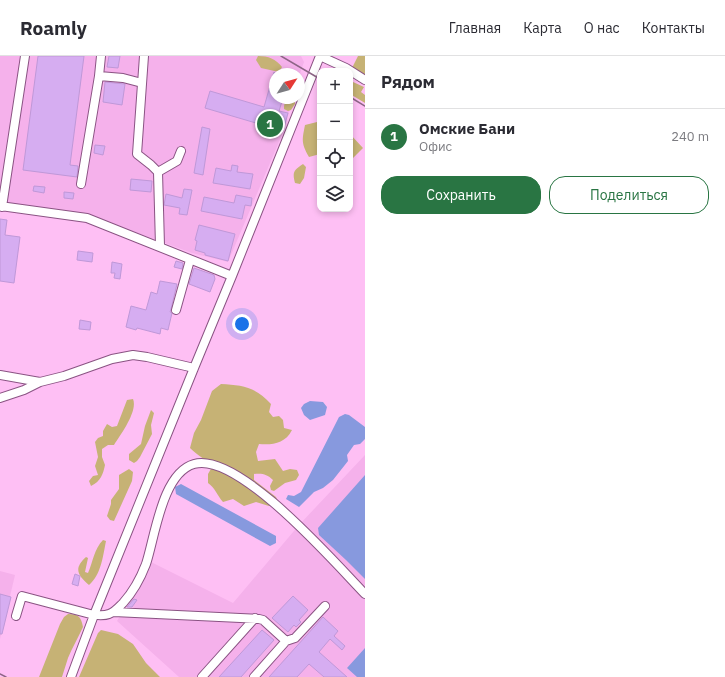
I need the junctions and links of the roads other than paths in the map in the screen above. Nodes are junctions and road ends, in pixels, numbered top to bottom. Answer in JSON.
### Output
{"nodes":[{"id":1,"x":25,"y":56,"type":"edge"},
{"id":2,"x":101,"y":56,"type":"edge"},
{"id":3,"x":144,"y":56,"type":"edge"},
{"id":4,"x":320,"y":56,"type":"edge"},
{"id":5,"x":100,"y":76,"type":"junction"},
{"id":6,"x":365,"y":80,"type":"edge"},
{"id":7,"x":142,"y":83,"type":"junction"},
{"id":8,"x":181,"y":151,"type":"dead end"},
{"id":9,"x":158,"y":172,"type":"junction"},
{"id":10,"x":81,"y":184,"type":"dead end"},
{"id":11,"x":1,"y":206,"type":"edge"},
{"id":12,"x":160,"y":246,"type":"junction"},
{"id":13,"x":190,"y":260,"type":"junction"},
{"id":14,"x":232,"y":276,"type":"junction"},
{"id":15,"x":176,"y":310,"type":"dead end"},
{"id":16,"x":194,"y":368,"type":"junction"},
{"id":17,"x":0,"y":375,"type":"edge"},
{"id":18,"x":40,"y":382,"type":"junction"},
{"id":19,"x":0,"y":398,"type":"edge"},
{"id":20,"x":365,"y":594,"type":"edge"},
{"id":21,"x":325,"y":606,"type":"dead end"},
{"id":22,"x":114,"y":612,"type":"junction"},
{"id":23,"x":94,"y":615,"type":"junction"},
{"id":24,"x":16,"y":616,"type":"dead end"},
{"id":25,"x":255,"y":618,"type":"junction"},
{"id":26,"x":286,"y":641,"type":"junction"},
{"id":27,"x":71,"y":677,"type":"edge"},
{"id":28,"x":202,"y":677,"type":"edge"},
{"id":29,"x":254,"y":677,"type":"edge"}],
"edges":[{"from":1,"to":11,"type":"street"},
{"from":2,"to":5,"type":"street"},
{"from":3,"to":7,"type":"street"},
{"from":4,"to":6,"type":"street"},
{"from":4,"to":14,"type":"street"},
{"from":5,"to":7,"type":"street"},
{"from":5,"to":10,"type":"street"},
{"from":7,"to":9,"type":"street"},
{"from":8,"to":9,"type":"street"},
{"from":9,"to":12,"type":"street"},
{"from":11,"to":12,"type":"street"},
{"from":12,"to":13,"type":"street"},
{"from":13,"to":14,"type":"street"},
{"from":13,"to":15,"type":"street"},
{"from":14,"to":16,"type":"street"},
{"from":16,"to":18,"type":"street"},
{"from":16,"to":23,"type":"street"},
{"from":17,"to":18,"type":"street"},
{"from":18,"to":19,"type":"street"},
{"from":20,"to":22,"type":"street"},
{"from":21,"to":26,"type":"street"},
{"from":22,"to":23,"type":"street"},
{"from":22,"to":25,"type":"street"},
{"from":23,"to":24,"type":"street"},
{"from":23,"to":27,"type":"street"},
{"from":25,"to":26,"type":"street"},
{"from":25,"to":28,"type":"street"},
{"from":26,"to":29,"type":"street"}]}
